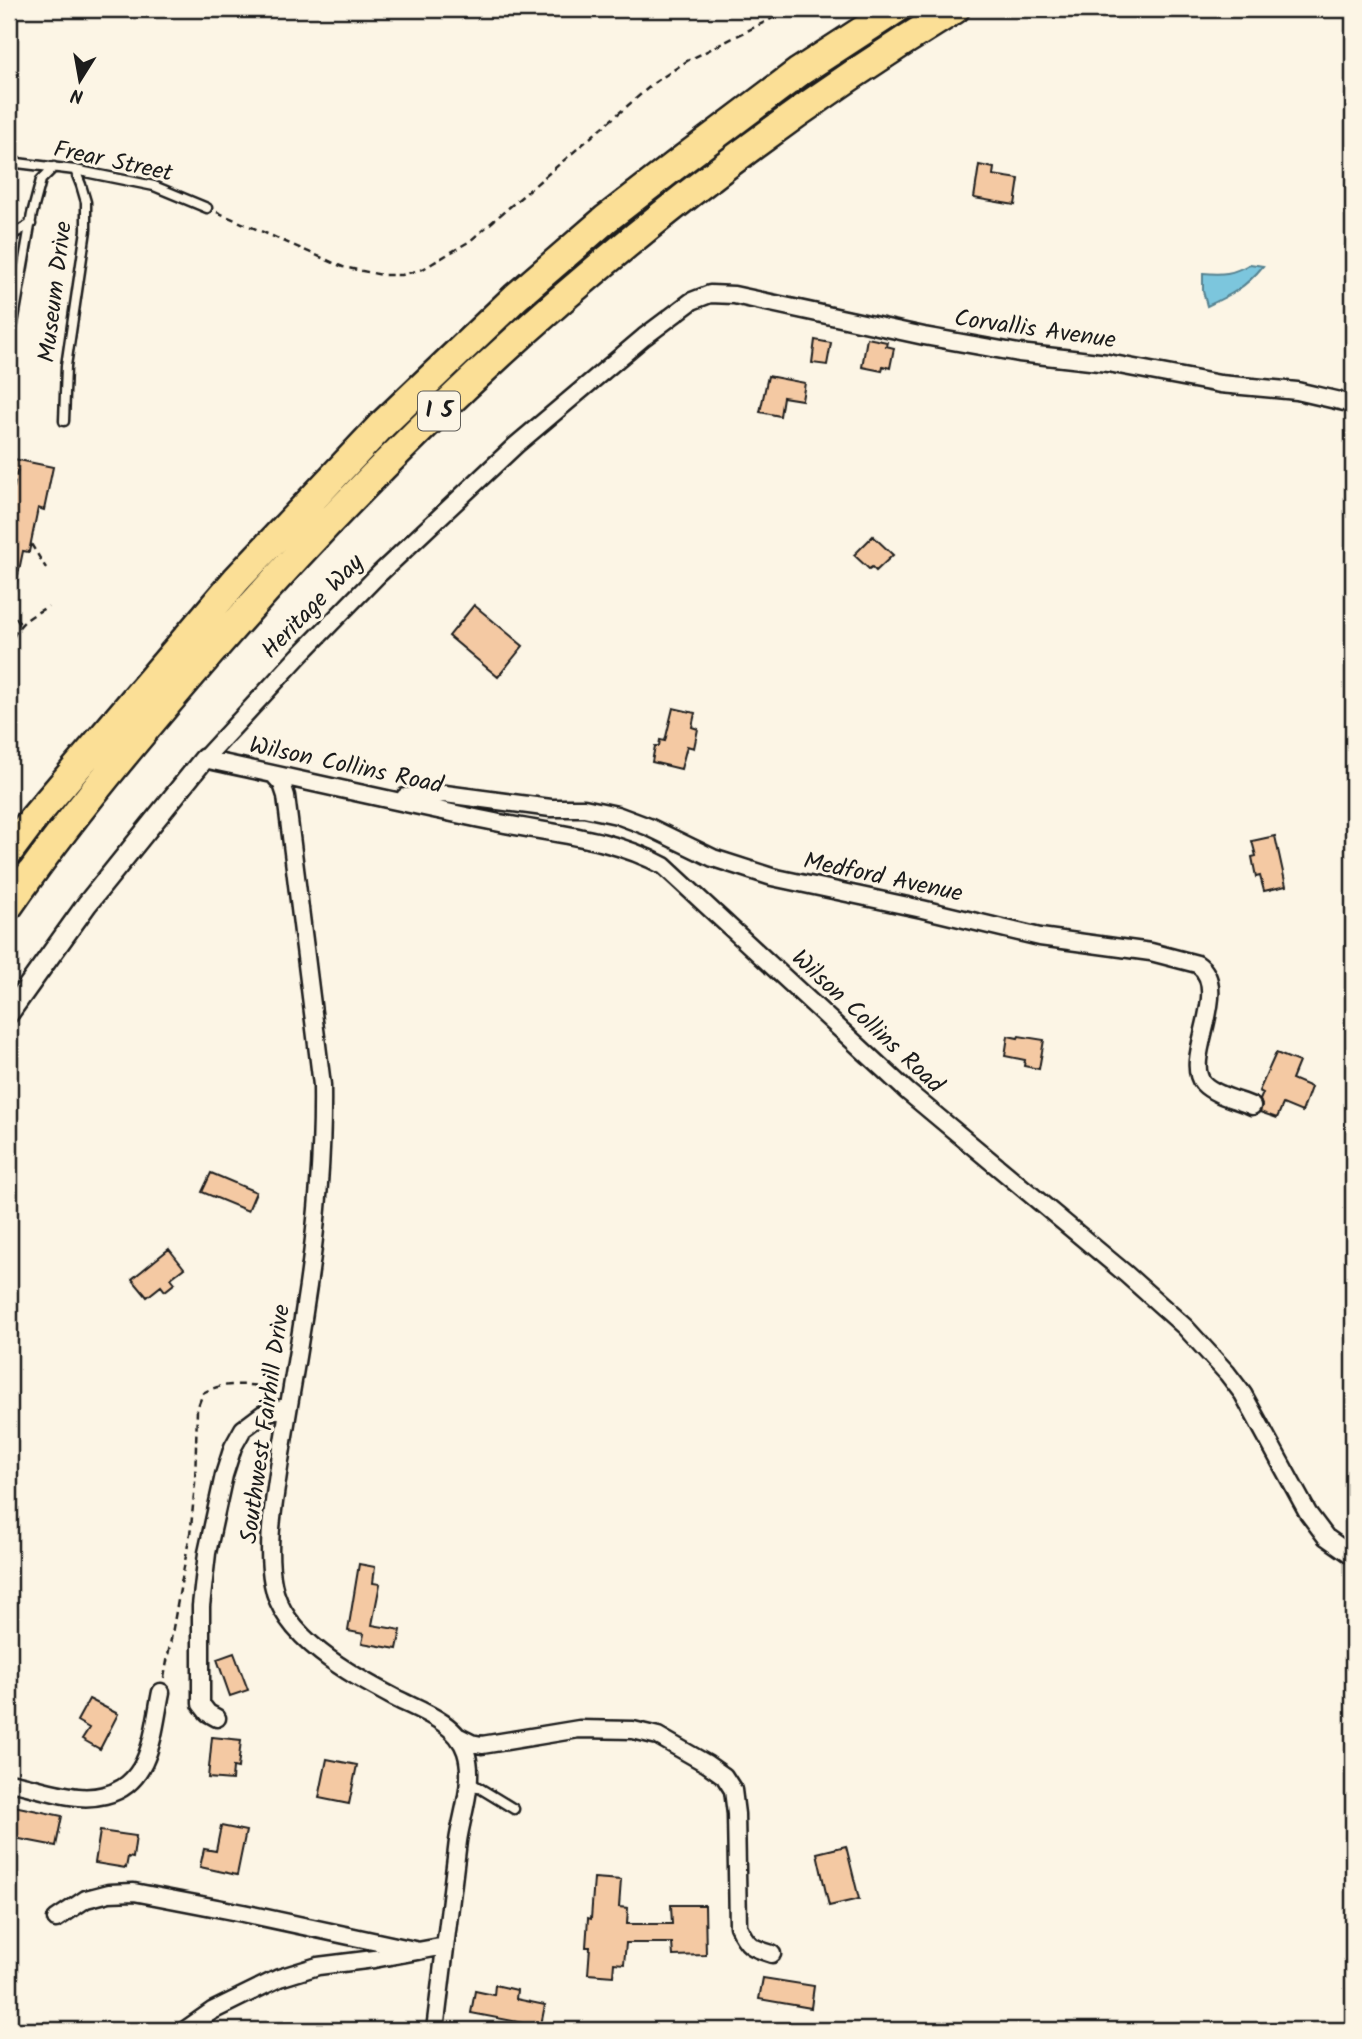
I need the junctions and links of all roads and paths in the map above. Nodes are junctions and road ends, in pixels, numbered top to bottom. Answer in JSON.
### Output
{"nodes":[{"id":1,"x":791,"y":9,"type":"edge"},
{"id":2,"x":896,"y":9,"type":"edge"},
{"id":3,"x":956,"y":9,"type":"edge"},
{"id":4,"x":9,"y":162,"type":"edge"},
{"id":5,"x":54,"y":167,"type":"junction"},
{"id":6,"x":75,"y":170,"type":"junction"},
{"id":7,"x":207,"y":208,"type":"joint"},
{"id":8,"x":31,"y":224,"type":"junction"},
{"id":9,"x":9,"y":233,"type":"edge"},
{"id":10,"x":710,"y":294,"type":"joint"},
{"id":11,"x":9,"y":340,"type":"edge"},
{"id":12,"x":1353,"y":404,"type":"edge"},
{"id":13,"x":64,"y":421,"type":"dead end"},
{"id":14,"x":18,"y":467,"type":"dead end"},
{"id":15,"x":9,"y":512,"type":"edge"},
{"id":16,"x":31,"y":544,"type":"dead end"},
{"id":17,"x":46,"y":568,"type":"dead end"},
{"id":18,"x":48,"y":606,"type":"dead end"},
{"id":19,"x":9,"y":607,"type":"edge"},
{"id":20,"x":20,"y":624,"type":"junction"},
{"id":21,"x":9,"y":649,"type":"edge"},
{"id":22,"x":204,"y":759,"type":"junction"},
{"id":23,"x":273,"y":774,"type":"junction"},
{"id":24,"x":388,"y":799,"type":"junction"},
{"id":25,"x":33,"y":819,"type":"junction"},
{"id":26,"x":9,"y":844,"type":"edge"},
{"id":27,"x":9,"y":851,"type":"edge"},
{"id":28,"x":9,"y":905,"type":"edge"},
{"id":29,"x":9,"y":1013,"type":"edge"},
{"id":30,"x":1252,"y":1106,"type":"dead end"},
{"id":31,"x":288,"y":1406,"type":"junction"},
{"id":32,"x":1353,"y":1556,"type":"edge"},
{"id":33,"x":161,"y":1692,"type":"dead end"},
{"id":34,"x":217,"y":1718,"type":"dead end"},
{"id":35,"x":458,"y":1737,"type":"junction"},
{"id":36,"x":468,"y":1781,"type":"junction"},
{"id":37,"x":9,"y":1782,"type":"edge"},
{"id":38,"x":513,"y":1809,"type":"dead end"},
{"id":39,"x":56,"y":1919,"type":"dead end"},
{"id":40,"x":445,"y":1946,"type":"junction"},
{"id":41,"x":419,"y":1951,"type":"junction"},
{"id":42,"x":772,"y":1954,"type":"dead end"},
{"id":43,"x":185,"y":2030,"type":"edge"},
{"id":44,"x":435,"y":2030,"type":"edge"}],
"edges":[{"from":1,"to":7,"type":"path"},
{"from":2,"to":25,"type":"highway","number":"I 5"},
{"from":3,"to":28,"type":"highway","number":"I 5"},
{"from":4,"to":5,"type":"lane","name":"Frear Street"},
{"from":5,"to":6,"type":"lane","name":"Frear Street"},
{"from":5,"to":8,"type":"lane"},
{"from":6,"to":7,"type":"lane","name":"Frear Street"},
{"from":6,"to":13,"type":"lane","name":"Museum Drive"},
{"from":8,"to":9,"type":"lane"},
{"from":8,"to":11,"type":"lane"},
{"from":10,"to":12,"type":"street","name":"Corvallis Avenue"},
{"from":10,"to":22,"type":"street","name":"Heritage Way"},
{"from":14,"to":15,"type":"path"},
{"from":16,"to":17,"type":"path"},
{"from":18,"to":20,"type":"path"},
{"from":19,"to":20,"type":"path"},
{"from":20,"to":21,"type":"path"},
{"from":22,"to":23,"type":"street","name":"Wilson Collins Road"},
{"from":22,"to":29,"type":"street","name":"Heritage Way"},
{"from":23,"to":24,"type":"street","name":"Wilson Collins Road"},
{"from":23,"to":31,"type":"street","name":"Southwest Fairhill Drive"},
{"from":24,"to":30,"type":"street","name":"Medford Avenue"},
{"from":24,"to":32,"type":"street","name":"Wilson Collins Road"},
{"from":25,"to":26,"type":"highway"},
{"from":25,"to":27,"type":"highway","number":"I 5"},
{"from":31,"to":34,"type":"street"},
{"from":31,"to":35,"type":"street","name":"Southwest Fairhill Drive"},
{"from":33,"to":37,"type":"street"},
{"from":35,"to":36,"type":"street"},
{"from":35,"to":42,"type":"street"},
{"from":36,"to":38,"type":"lane"},
{"from":36,"to":40,"type":"street"},
{"from":39,"to":41,"type":"street"},
{"from":40,"to":41,"type":"street"},
{"from":40,"to":44,"type":"street"},
{"from":41,"to":43,"type":"street"}]}
